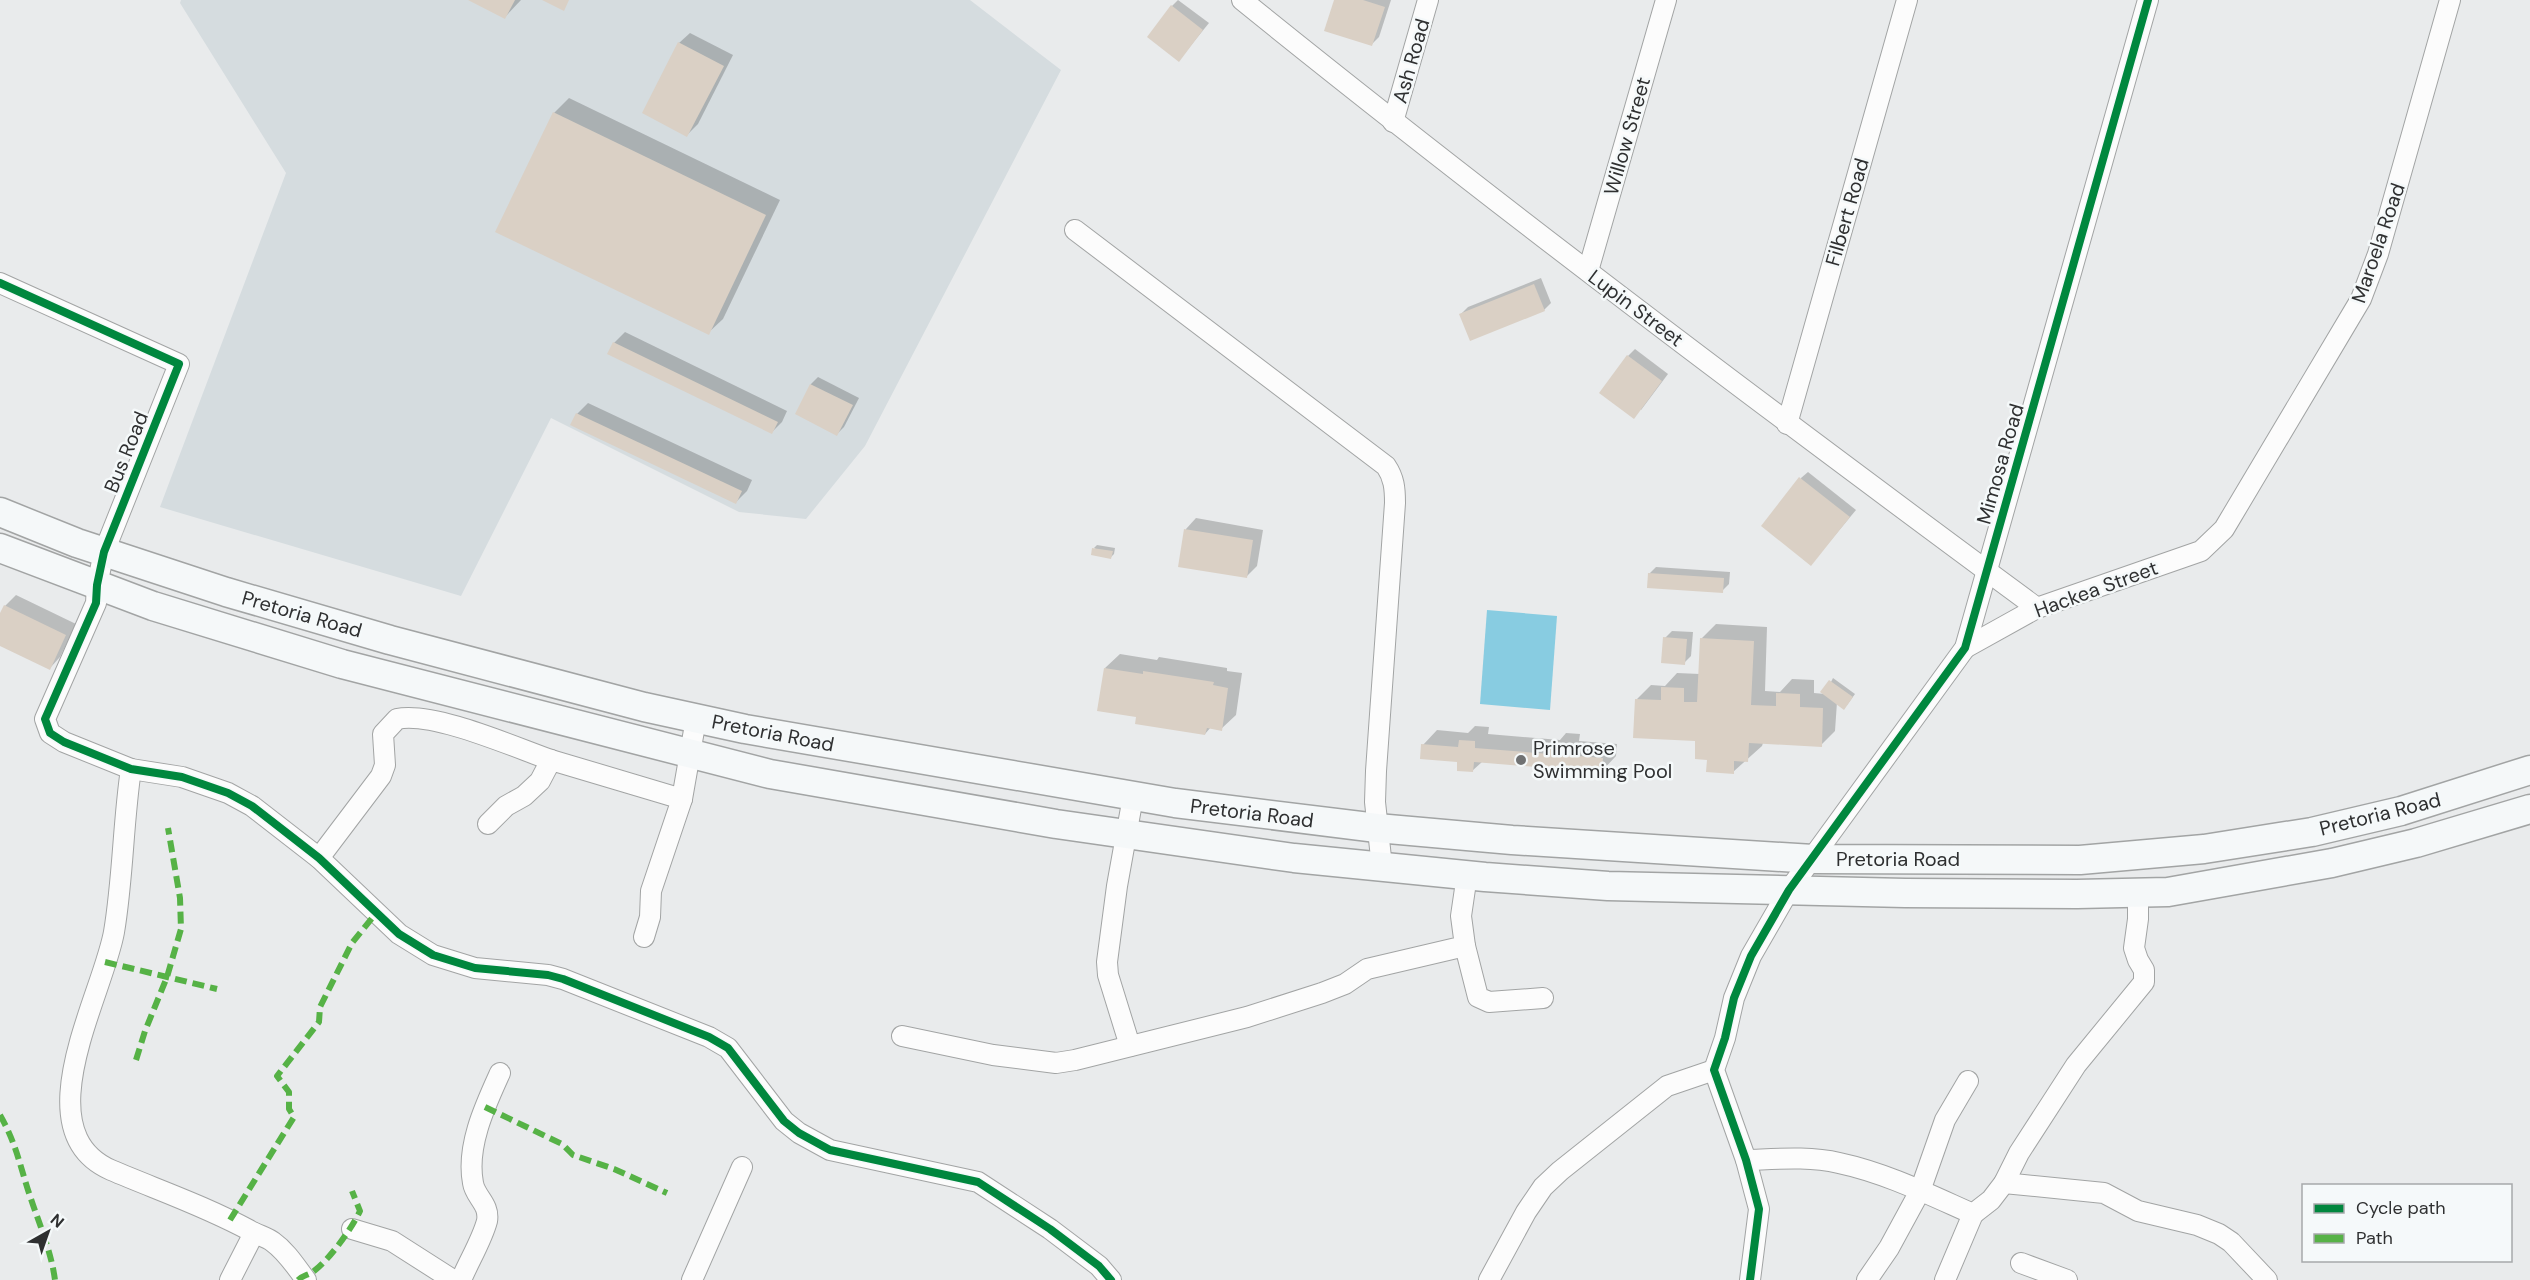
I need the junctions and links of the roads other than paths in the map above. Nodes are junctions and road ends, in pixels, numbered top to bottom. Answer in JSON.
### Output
{"nodes":[{"id":1,"x":1242,"y":0,"type":"edge"},
{"id":2,"x":1428,"y":0,"type":"edge"},
{"id":3,"x":1666,"y":0,"type":"edge"},
{"id":4,"x":1907,"y":0,"type":"edge"},
{"id":5,"x":2148,"y":0,"type":"edge"},
{"id":6,"x":2450,"y":0,"type":"edge"},
{"id":7,"x":1393,"y":122,"type":"junction"},
{"id":8,"x":1075,"y":230,"type":"dead end"},
{"id":9,"x":1588,"y":271,"type":"junction"},
{"id":10,"x":0,"y":283,"type":"edge"},
{"id":11,"x":1787,"y":424,"type":"junction"},
{"id":12,"x":0,"y":512,"type":"edge"},
{"id":13,"x":2224,"y":530,"type":"joint"},
{"id":14,"x":0,"y":548,"type":"edge"},
{"id":15,"x":104,"y":552,"type":"junction"},
{"id":16,"x":1987,"y":572,"type":"junction"},
{"id":17,"x":97,"y":585,"type":"junction"},
{"id":18,"x":2037,"y":608,"type":"junction"},
{"id":19,"x":1965,"y":648,"type":"junction"},
{"id":20,"x":468,"y":697,"type":"junction"},
{"id":21,"x":696,"y":719,"type":"junction"},
{"id":22,"x":460,"y":728,"type":"junction"},
{"id":23,"x":690,"y":753,"type":"junction"},
{"id":24,"x":551,"y":760,"type":"junction"},
{"id":25,"x":131,"y":769,"type":"junction"},
{"id":26,"x":2530,"y":770,"type":"edge"},
{"id":27,"x":1133,"y":796,"type":"junction"},
{"id":28,"x":682,"y":799,"type":"junction"},
{"id":29,"x":2530,"y":809,"type":"edge"},
{"id":30,"x":488,"y":824,"type":"dead end"},
{"id":31,"x":1377,"y":828,"type":"junction"},
{"id":32,"x":1126,"y":834,"type":"junction"},
{"id":33,"x":2269,"y":839,"type":"junction"},
{"id":34,"x":320,"y":858,"type":"junction"},
{"id":35,"x":1813,"y":859,"type":"junction"},
{"id":36,"x":1382,"y":867,"type":"junction"},
{"id":37,"x":2278,"y":873,"type":"junction"},
{"id":38,"x":1467,"y":875,"type":"junction"},
{"id":39,"x":1789,"y":890,"type":"junction"},
{"id":40,"x":2138,"y":893,"type":"junction"},
{"id":41,"x":644,"y":937,"type":"dead end"},
{"id":42,"x":1465,"y":946,"type":"junction"},
{"id":43,"x":1543,"y":998,"type":"dead end"},
{"id":44,"x":902,"y":1036,"type":"dead end"},
{"id":45,"x":1130,"y":1046,"type":"junction"},
{"id":46,"x":1714,"y":1070,"type":"junction"},
{"id":47,"x":500,"y":1072,"type":"dead end"},
{"id":48,"x":1968,"y":1081,"type":"dead end"},
{"id":49,"x":1746,"y":1160,"type":"junction"},
{"id":50,"x":742,"y":1167,"type":"dead end"},
{"id":51,"x":2004,"y":1183,"type":"junction"},
{"id":52,"x":1920,"y":1191,"type":"junction"},
{"id":53,"x":1973,"y":1214,"type":"junction"},
{"id":54,"x":352,"y":1229,"type":"dead end"},
{"id":55,"x":254,"y":1233,"type":"junction"},
{"id":56,"x":2021,"y":1263,"type":"dead end"},
{"id":57,"x":230,"y":1280,"type":"edge"},
{"id":58,"x":306,"y":1280,"type":"edge"},
{"id":59,"x":453,"y":1280,"type":"edge"},
{"id":60,"x":461,"y":1280,"type":"edge"},
{"id":61,"x":692,"y":1280,"type":"edge"},
{"id":62,"x":1111,"y":1280,"type":"edge"},
{"id":63,"x":1489,"y":1280,"type":"edge"},
{"id":64,"x":1750,"y":1280,"type":"edge"},
{"id":65,"x":1867,"y":1280,"type":"edge"},
{"id":66,"x":1946,"y":1280,"type":"edge"},
{"id":67,"x":2067,"y":1280,"type":"edge"},
{"id":68,"x":2267,"y":1280,"type":"edge"}],
"edges":[{"from":1,"to":7,"type":"street","name":"Lupin Street"},
{"from":2,"to":7,"type":"street","name":"Ash Road"},
{"from":3,"to":9,"type":"street","name":"Willow Street"},
{"from":4,"to":11,"type":"street","name":"Filbert Road"},
{"from":5,"to":16,"type":"street","name":"Mimosa Road"},
{"from":6,"to":13,"type":"street","name":"Maroela Road"},
{"from":7,"to":9,"type":"street","name":"Lupin Street"},
{"from":8,"to":31,"type":"street"},
{"from":9,"to":11,"type":"street","name":"Lupin Street"},
{"from":10,"to":15,"type":"street","name":"Bus Road"},
{"from":11,"to":16,"type":"street","name":"Lupin Street"},
{"from":12,"to":15,"type":"main road","name":"Pretoria Road"},
{"from":13,"to":18,"type":"street","name":"Hackea Street"},
{"from":14,"to":17,"type":"main road","name":"Pretoria Road"},
{"from":15,"to":17,"type":"street","name":"Bus Road"},
{"from":15,"to":21,"type":"main road","name":"Pretoria Road"},
{"from":16,"to":18,"type":"street","name":"Lupin Street"},
{"from":16,"to":19,"type":"street","name":"Mimosa Road"},
{"from":17,"to":20,"type":"main road","name":"Pretoria Road"},
{"from":17,"to":25,"type":"street","name":"Bus Road"},
{"from":18,"to":19,"type":"street","name":"Hackea Street"},
{"from":19,"to":35,"type":"street","name":"Mimosa Road"},
{"from":20,"to":22,"type":"street"},
{"from":20,"to":23,"type":"main road","name":"Pretoria Road"},
{"from":21,"to":23,"type":"street"},
{"from":21,"to":27,"type":"main road","name":"Pretoria Road"},
{"from":22,"to":24,"type":"street"},
{"from":22,"to":34,"type":"street"},
{"from":23,"to":28,"type":"street"},
{"from":23,"to":32,"type":"main road","name":"Pretoria Road"},
{"from":24,"to":28,"type":"street"},
{"from":24,"to":30,"type":"street"},
{"from":25,"to":34,"type":"street"},
{"from":25,"to":55,"type":"street"},
{"from":26,"to":33,"type":"main road","name":"Pretoria Road"},
{"from":27,"to":31,"type":"main road","name":"Pretoria Road"},
{"from":27,"to":32,"type":"street"},
{"from":28,"to":41,"type":"street"},
{"from":29,"to":37,"type":"main road","name":"Pretoria Road"},
{"from":31,"to":35,"type":"main road","name":"Pretoria Road"},
{"from":31,"to":36,"type":"street"},
{"from":32,"to":36,"type":"main road","name":"Pretoria Road"},
{"from":32,"to":45,"type":"street"},
{"from":33,"to":35,"type":"main road","name":"Pretoria Road"},
{"from":33,"to":37,"type":"main road"},
{"from":34,"to":62,"type":"street"},
{"from":35,"to":39,"type":"street","name":"Mimosa Road"},
{"from":36,"to":38,"type":"main road","name":"Pretoria Road"},
{"from":37,"to":40,"type":"main road","name":"Pretoria Road"},
{"from":38,"to":39,"type":"main road","name":"Pretoria Road"},
{"from":38,"to":42,"type":"street"},
{"from":39,"to":40,"type":"main road","name":"Pretoria Road"},
{"from":39,"to":46,"type":"street","name":"Mimosa Road"},
{"from":40,"to":51,"type":"street"},
{"from":42,"to":43,"type":"street"},
{"from":42,"to":45,"type":"street"},
{"from":44,"to":45,"type":"street"},
{"from":46,"to":49,"type":"street"},
{"from":46,"to":63,"type":"street"},
{"from":47,"to":60,"type":"street"},
{"from":48,"to":52,"type":"street"},
{"from":49,"to":52,"type":"street"},
{"from":49,"to":64,"type":"street"},
{"from":50,"to":61,"type":"street"},
{"from":51,"to":53,"type":"street"},
{"from":51,"to":68,"type":"street"},
{"from":52,"to":53,"type":"street"},
{"from":52,"to":65,"type":"street"},
{"from":53,"to":66,"type":"street"},
{"from":54,"to":59,"type":"street"},
{"from":55,"to":57,"type":"street"},
{"from":55,"to":58,"type":"street"},
{"from":56,"to":67,"type":"street"}]}
